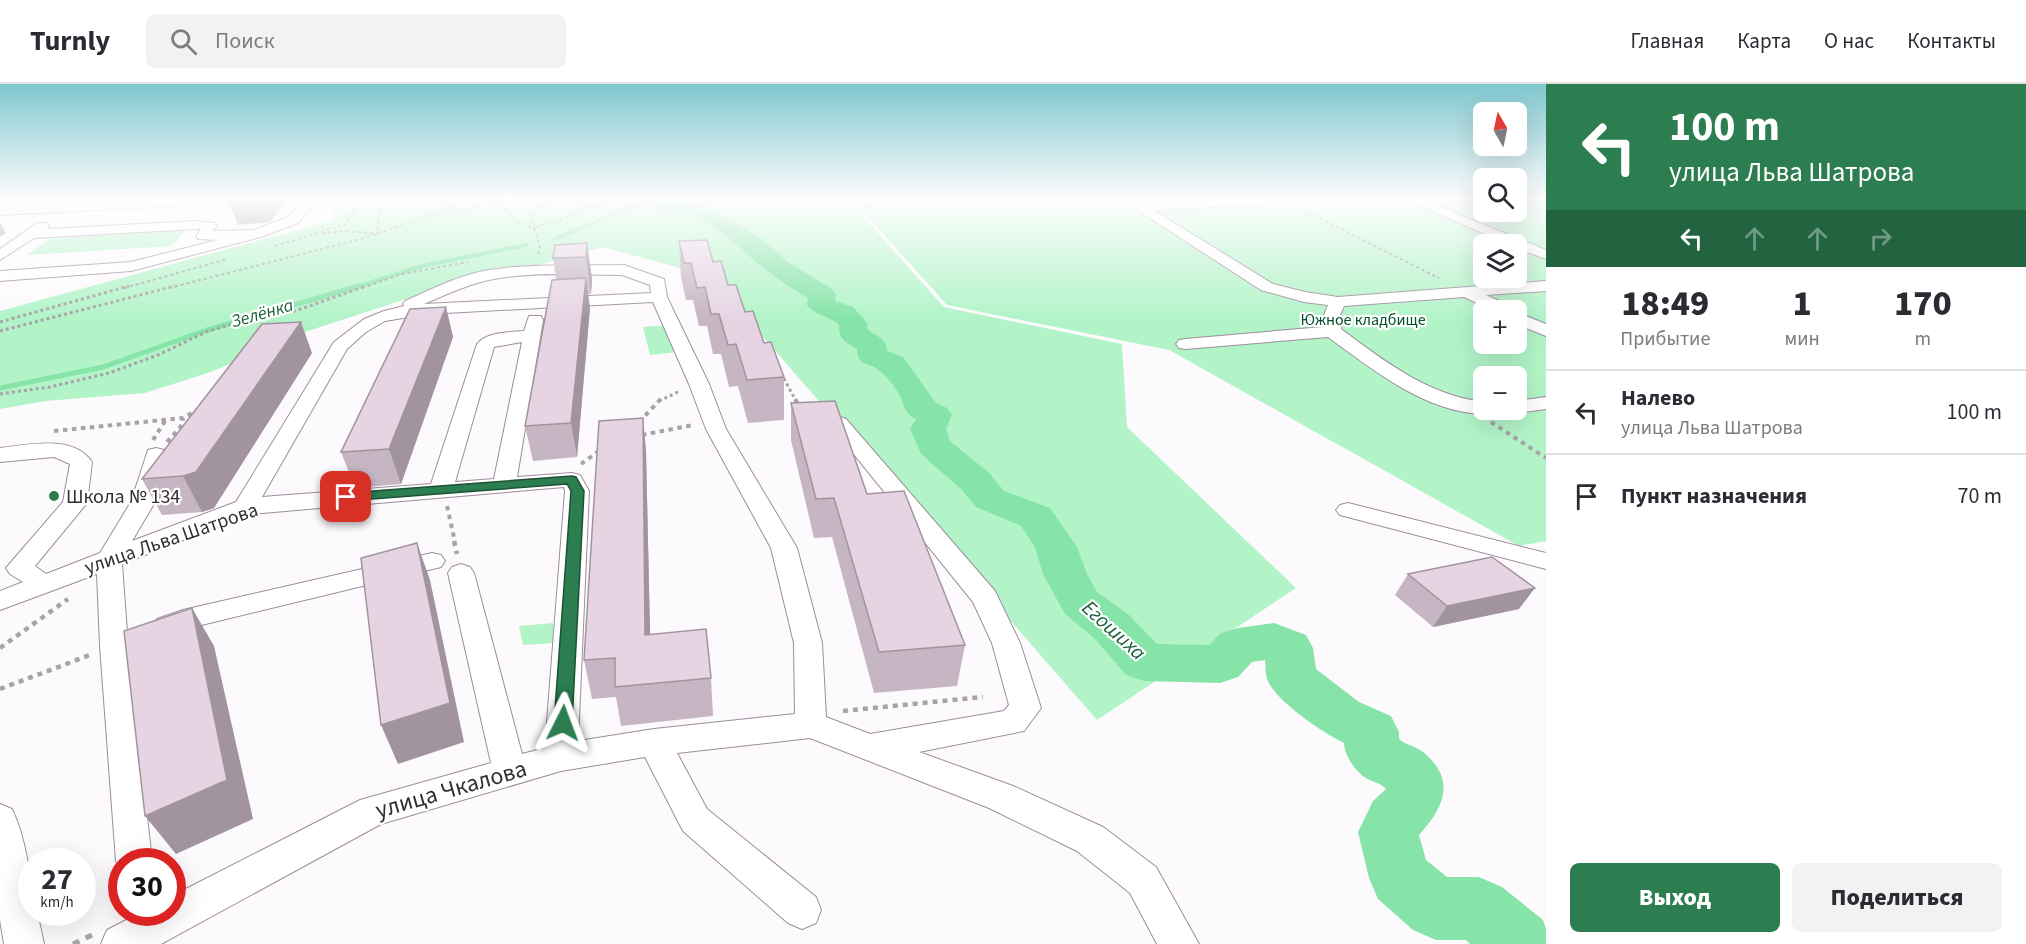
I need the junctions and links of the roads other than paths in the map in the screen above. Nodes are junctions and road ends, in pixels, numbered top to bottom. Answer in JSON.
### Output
{"nodes":[{"id":1,"x":25,"y":238,"type":"edge"},
{"id":2,"x":196,"y":238,"type":"edge"},
{"id":3,"x":240,"y":238,"type":"edge"},
{"id":4,"x":1190,"y":238,"type":"edge"},
{"id":5,"x":1505,"y":238,"type":"edge"},
{"id":6,"x":1546,"y":255,"type":"edge"},
{"id":7,"x":0,"y":256,"type":"edge"},
{"id":8,"x":63,"y":257,"type":"dead end"},
{"id":9,"x":0,"y":276,"type":"edge"},
{"id":10,"x":1546,"y":286,"type":"edge"},
{"id":11,"x":1466,"y":292,"type":"junction"},
{"id":12,"x":659,"y":297,"type":"junction"},
{"id":13,"x":1483,"y":300,"type":"edge"},
{"id":14,"x":1338,"y":302,"type":"junction"},
{"id":15,"x":538,"y":303,"type":"junction"},
{"id":16,"x":398,"y":311,"type":"junction"},
{"id":17,"x":1527,"y":322,"type":"edge"},
{"id":18,"x":1332,"y":331,"type":"junction"},
{"id":19,"x":1546,"y":331,"type":"edge"},
{"id":20,"x":532,"y":336,"type":"junction"},
{"id":21,"x":1185,"y":344,"type":"dead end"},
{"id":22,"x":1546,"y":403,"type":"edge"},
{"id":23,"x":1473,"y":406,"type":"edge"},
{"id":24,"x":1527,"y":406,"type":"edge"},
{"id":25,"x":801,"y":410,"type":"edge"},
{"id":26,"x":0,"y":455,"type":"edge"},
{"id":27,"x":156,"y":455,"type":"road end"},
{"id":28,"x":504,"y":484,"type":"junction"},
{"id":29,"x":443,"y":489,"type":"junction"},
{"id":30,"x":245,"y":507,"type":"junction"},
{"id":31,"x":1348,"y":510,"type":"dead end"},
{"id":32,"x":109,"y":559,"type":"junction"},
{"id":33,"x":432,"y":561,"type":"dead end"},
{"id":34,"x":1546,"y":561,"type":"edge"},
{"id":35,"x":10,"y":569,"type":"edge"},
{"id":36,"x":461,"y":573,"type":"road end"},
{"id":37,"x":41,"y":585,"type":"junction"},
{"id":38,"x":0,"y":601,"type":"edge"},
{"id":39,"x":114,"y":646,"type":"junction"},
{"id":40,"x":811,"y":725,"type":"junction"},
{"id":41,"x":654,"y":742,"type":"junction"},
{"id":42,"x":871,"y":747,"type":"junction"},
{"id":43,"x":561,"y":757,"type":"junction"},
{"id":44,"x":510,"y":772,"type":"junction"},
{"id":45,"x":0,"y":820,"type":"edge"},
{"id":46,"x":133,"y":848,"type":"edge"},
{"id":47,"x":802,"y":910,"type":"dead end"},
{"id":48,"x":134,"y":929,"type":"edge"},
{"id":49,"x":24,"y":944,"type":"edge"},
{"id":50,"x":1179,"y":944,"type":"edge"}],
"edges":[{"from":1,"to":7,"type":"street"},
{"from":2,"to":8,"type":"street"},
{"from":3,"to":9,"type":"street"},
{"from":4,"to":14,"type":"street"},
{"from":5,"to":6,"type":"street"},
{"from":10,"to":11,"type":"street"},
{"from":11,"to":13,"type":"street"},
{"from":11,"to":14,"type":"street"},
{"from":12,"to":15,"type":"street"},
{"from":12,"to":16,"type":"street"},
{"from":12,"to":40,"type":"street"},
{"from":14,"to":18,"type":"street"},
{"from":15,"to":16,"type":"street"},
{"from":15,"to":20,"type":"street"},
{"from":16,"to":30,"type":"street"},
{"from":17,"to":19,"type":"street"},
{"from":18,"to":21,"type":"street"},
{"from":18,"to":23,"type":"street"},
{"from":20,"to":28,"type":"street"},
{"from":20,"to":29,"type":"street"},
{"from":22,"to":24,"type":"street"},
{"from":25,"to":42,"type":"street"},
{"from":26,"to":35,"type":"street"},
{"from":27,"to":32,"type":"street"},
{"from":28,"to":29,"type":"street","name":"улица Льва Шатрова"},
{"from":28,"to":43,"type":"street","name":"улица Льва Шатрова"},
{"from":29,"to":30,"type":"street","name":"улица Льва Шатрова"},
{"from":30,"to":32,"type":"street","name":"улица Льва Шатрова"},
{"from":31,"to":34,"type":"street"},
{"from":32,"to":37,"type":"street","name":"улица Льва Шатрова"},
{"from":32,"to":39,"type":"street"},
{"from":33,"to":39,"type":"street"},
{"from":35,"to":37,"type":"street"},
{"from":36,"to":44,"type":"street"},
{"from":37,"to":38,"type":"street","name":"улица Льва Шатрова"},
{"from":39,"to":46,"type":"street"},
{"from":40,"to":41,"type":"street","name":"улица Чкалова"},
{"from":40,"to":42,"type":"street"},
{"from":41,"to":43,"type":"street","name":"улица Чкалова"},
{"from":41,"to":47,"type":"street"},
{"from":42,"to":50,"type":"street"},
{"from":43,"to":44,"type":"street","name":"улица Чкалова"},
{"from":44,"to":48,"type":"street","name":"улица Чкалова"},
{"from":45,"to":49,"type":"street"}]}
